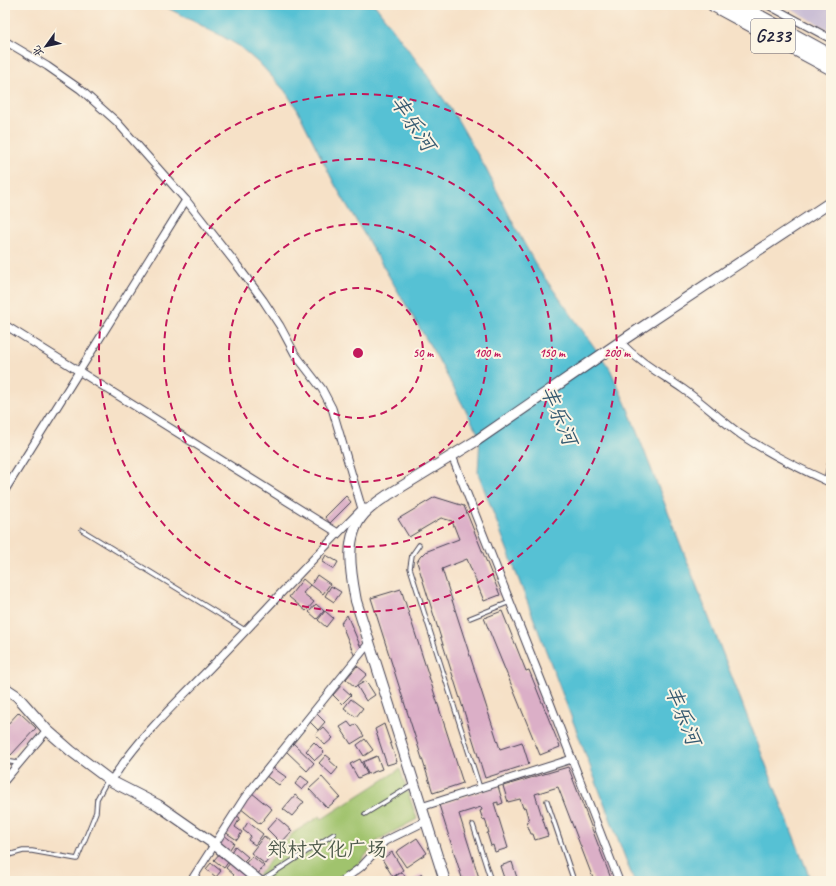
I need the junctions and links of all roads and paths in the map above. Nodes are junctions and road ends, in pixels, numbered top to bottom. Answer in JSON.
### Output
{"nodes":[{"id":1,"x":714,"y":5,"type":"edge"},
{"id":2,"x":738,"y":5,"type":"edge"},
{"id":3,"x":768,"y":5,"type":"edge"},
{"id":4,"x":831,"y":39,"type":"edge"},
{"id":5,"x":5,"y":41,"type":"edge"},
{"id":6,"x":831,"y":56,"type":"edge"},
{"id":7,"x":831,"y":68,"type":"edge"},
{"id":8,"x":186,"y":200,"type":"junction"},
{"id":9,"x":831,"y":202,"type":"edge"},
{"id":10,"x":5,"y":325,"type":"edge"},
{"id":11,"x":620,"y":342,"type":"junction"},
{"id":12,"x":79,"y":372,"type":"junction"},
{"id":13,"x":452,"y":456,"type":"junction"},
{"id":14,"x":831,"y":458,"type":"edge"},
{"id":15,"x":828,"y":482,"type":"edge"},
{"id":16,"x":5,"y":490,"type":"edge"},
{"id":17,"x":374,"y":504,"type":"junction"},
{"id":18,"x":362,"y":509,"type":"junction"},
{"id":19,"x":82,"y":530,"type":"dead end"},
{"id":20,"x":338,"y":533,"type":"junction"},
{"id":21,"x":419,"y":545,"type":"dead end"},
{"id":22,"x":510,"y":602,"type":"junction"},
{"id":23,"x":470,"y":618,"type":"dead end"},
{"id":24,"x":245,"y":630,"type":"junction"},
{"id":25,"x":369,"y":643,"type":"junction"},
{"id":26,"x":5,"y":688,"type":"edge"},
{"id":27,"x":47,"y":730,"type":"junction"},
{"id":28,"x":572,"y":759,"type":"junction"},
{"id":29,"x":5,"y":761,"type":"edge"},
{"id":30,"x":18,"y":763,"type":"junction"},
{"id":31,"x":110,"y":779,"type":"junction"},
{"id":32,"x":5,"y":780,"type":"edge"},
{"id":33,"x":414,"y":784,"type":"junction"},
{"id":34,"x":480,"y":788,"type":"junction"},
{"id":35,"x":547,"y":801,"type":"dead end"},
{"id":36,"x":421,"y":807,"type":"junction"},
{"id":37,"x":365,"y":814,"type":"dead end"},
{"id":38,"x":426,"y":821,"type":"junction"},
{"id":39,"x":473,"y":825,"type":"dead end"},
{"id":40,"x":334,"y":834,"type":"dead end"},
{"id":41,"x":214,"y":844,"type":"junction"},
{"id":42,"x":5,"y":856,"type":"edge"},
{"id":43,"x":191,"y":881,"type":"edge"},
{"id":44,"x":260,"y":881,"type":"edge"},
{"id":45,"x":342,"y":881,"type":"edge"},
{"id":46,"x":445,"y":881,"type":"edge"},
{"id":47,"x":491,"y":881,"type":"edge"},
{"id":48,"x":574,"y":881,"type":"edge"},
{"id":49,"x":619,"y":881,"type":"edge"}],
"edges":[{"from":1,"to":7,"type":"highway","number":"G233"},
{"from":2,"to":6,"type":"highway","number":"G233"},
{"from":3,"to":4,"type":"street"},
{"from":5,"to":8,"type":"street"},
{"from":8,"to":12,"type":"street"},
{"from":8,"to":18,"type":"street"},
{"from":9,"to":11,"type":"main road"},
{"from":10,"to":12,"type":"street"},
{"from":11,"to":13,"type":"main road"},
{"from":11,"to":15,"type":"street"},
{"from":12,"to":16,"type":"street"},
{"from":12,"to":20,"type":"street"},
{"from":13,"to":17,"type":"main road"},
{"from":13,"to":22,"type":"street"},
{"from":14,"to":15,"type":"lane"},
{"from":17,"to":18,"type":"street"},
{"from":17,"to":25,"type":"main road"},
{"from":18,"to":20,"type":"street"},
{"from":19,"to":24,"type":"lane"},
{"from":20,"to":24,"type":"street"},
{"from":21,"to":34,"type":"lane"},
{"from":22,"to":23,"type":"lane"},
{"from":22,"to":28,"type":"street"},
{"from":24,"to":31,"type":"street"},
{"from":25,"to":33,"type":"main road"},
{"from":25,"to":41,"type":"street"},
{"from":26,"to":27,"type":"main road"},
{"from":27,"to":30,"type":"street"},
{"from":27,"to":31,"type":"main road"},
{"from":28,"to":34,"type":"street"},
{"from":28,"to":49,"type":"street"},
{"from":29,"to":30,"type":"lane"},
{"from":30,"to":32,"type":"street"},
{"from":31,"to":41,"type":"main road"},
{"from":31,"to":42,"type":"lane"},
{"from":33,"to":36,"type":"main road"},
{"from":33,"to":37,"type":"lane"},
{"from":34,"to":36,"type":"street"},
{"from":35,"to":48,"type":"lane"},
{"from":36,"to":38,"type":"main road"},
{"from":38,"to":45,"type":"street"},
{"from":38,"to":46,"type":"main road"},
{"from":39,"to":47,"type":"lane"},
{"from":40,"to":44,"type":"lane"},
{"from":41,"to":43,"type":"street"},
{"from":41,"to":44,"type":"main road"}]}
